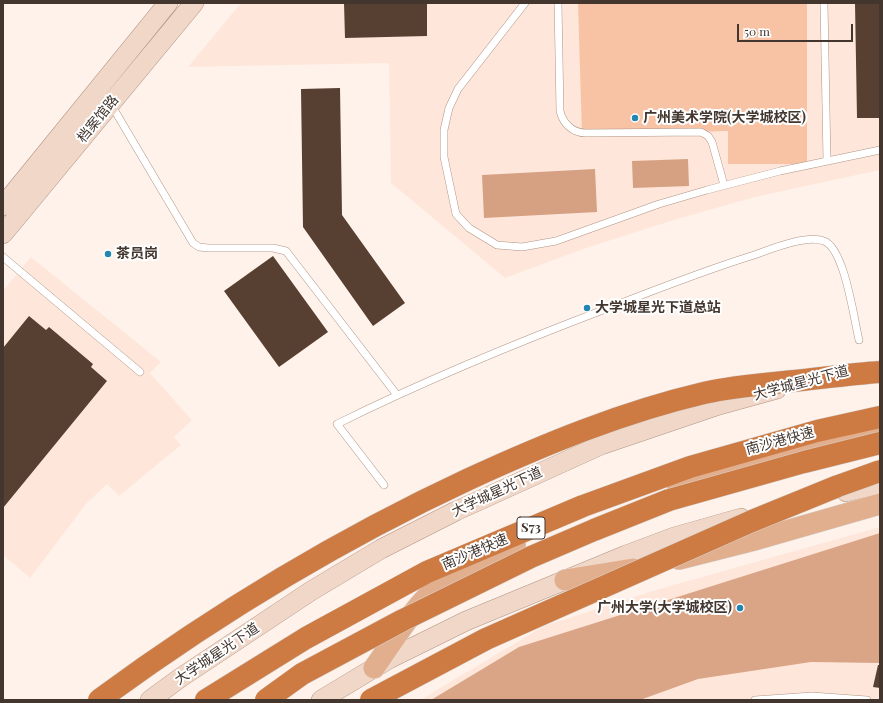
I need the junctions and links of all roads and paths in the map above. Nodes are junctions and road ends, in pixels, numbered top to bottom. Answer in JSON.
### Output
{"nodes":[{"id":1,"x":168,"y":3,"type":"edge"},
{"id":2,"x":194,"y":3,"type":"edge"},
{"id":3,"x":524,"y":3,"type":"edge"},
{"id":4,"x":558,"y":3,"type":"edge"},
{"id":5,"x":824,"y":3,"type":"edge"},
{"id":6,"x":111,"y":104,"type":"junction"},
{"id":7,"x":880,"y":150,"type":"edge"},
{"id":8,"x":827,"y":161,"type":"junction"},
{"id":9,"x":724,"y":185,"type":"junction"},
{"id":10,"x":3,"y":206,"type":"edge"},
{"id":11,"x":3,"y":234,"type":"edge"},
{"id":12,"x":3,"y":257,"type":"edge"},
{"id":13,"x":859,"y":340,"type":"dead end"},
{"id":14,"x":880,"y":361,"type":"edge"},
{"id":15,"x":140,"y":372,"type":"dead end"},
{"id":16,"x":880,"y":372,"type":"edge"},
{"id":17,"x":880,"y":379,"type":"edge"},
{"id":18,"x":800,"y":383,"type":"junction"},
{"id":19,"x":397,"y":395,"type":"junction"},
{"id":20,"x":880,"y":417,"type":"edge"},
{"id":21,"x":880,"y":432,"type":"edge"},
{"id":22,"x":880,"y":443,"type":"edge"},
{"id":23,"x":880,"y":471,"type":"edge"},
{"id":24,"x":880,"y":484,"type":"edge"},
{"id":25,"x":384,"y":485,"type":"dead end"},
{"id":26,"x":880,"y":504,"type":"edge"},
{"id":27,"x":565,"y":580,"type":"junction"},
{"id":28,"x":374,"y":668,"type":"junction"},
{"id":29,"x":99,"y":700,"type":"edge"},
{"id":30,"x":150,"y":700,"type":"edge"},
{"id":31,"x":206,"y":700,"type":"edge"},
{"id":32,"x":266,"y":700,"type":"edge"},
{"id":33,"x":321,"y":700,"type":"edge"},
{"id":34,"x":371,"y":700,"type":"edge"},
{"id":35,"x":755,"y":700,"type":"edge"},
{"id":36,"x":867,"y":700,"type":"edge"}],
"edges":[{"from":1,"to":10,"type":"main road","name":"档案馆路"},
{"from":2,"to":6,"type":"main road","name":"档案馆路"},
{"from":3,"to":9,"type":"lane"},
{"from":4,"to":9,"type":"lane"},
{"from":5,"to":8,"type":"lane"},
{"from":6,"to":11,"type":"main road","name":"档案馆路"},
{"from":6,"to":19,"type":"lane"},
{"from":7,"to":8,"type":"lane"},
{"from":8,"to":9,"type":"lane"},
{"from":12,"to":15,"type":"lane"},
{"from":13,"to":19,"type":"lane"},
{"from":14,"to":18,"type":"main road","name":"大学城星光下道"},
{"from":16,"to":29,"type":"highway","bridge":true},
{"from":17,"to":18,"type":"main road"},
{"from":18,"to":30,"type":"main road","name":"大学城星光下道"},
{"from":19,"to":25,"type":"lane"},
{"from":20,"to":31,"type":"highway","name":"南沙港快速","number":"S73"},
{"from":21,"to":28,"type":"main road"},
{"from":22,"to":32,"type":"highway","name":"南沙港快速","number":"S73","bridge":true},
{"from":23,"to":34,"type":"highway","bridge":true},
{"from":24,"to":27,"type":"main road"},
{"from":26,"to":27,"type":"main road"},
{"from":27,"to":28,"type":"main road"},
{"from":28,"to":33,"type":"main road"},
{"from":35,"to":36,"type":"lane"}]}
